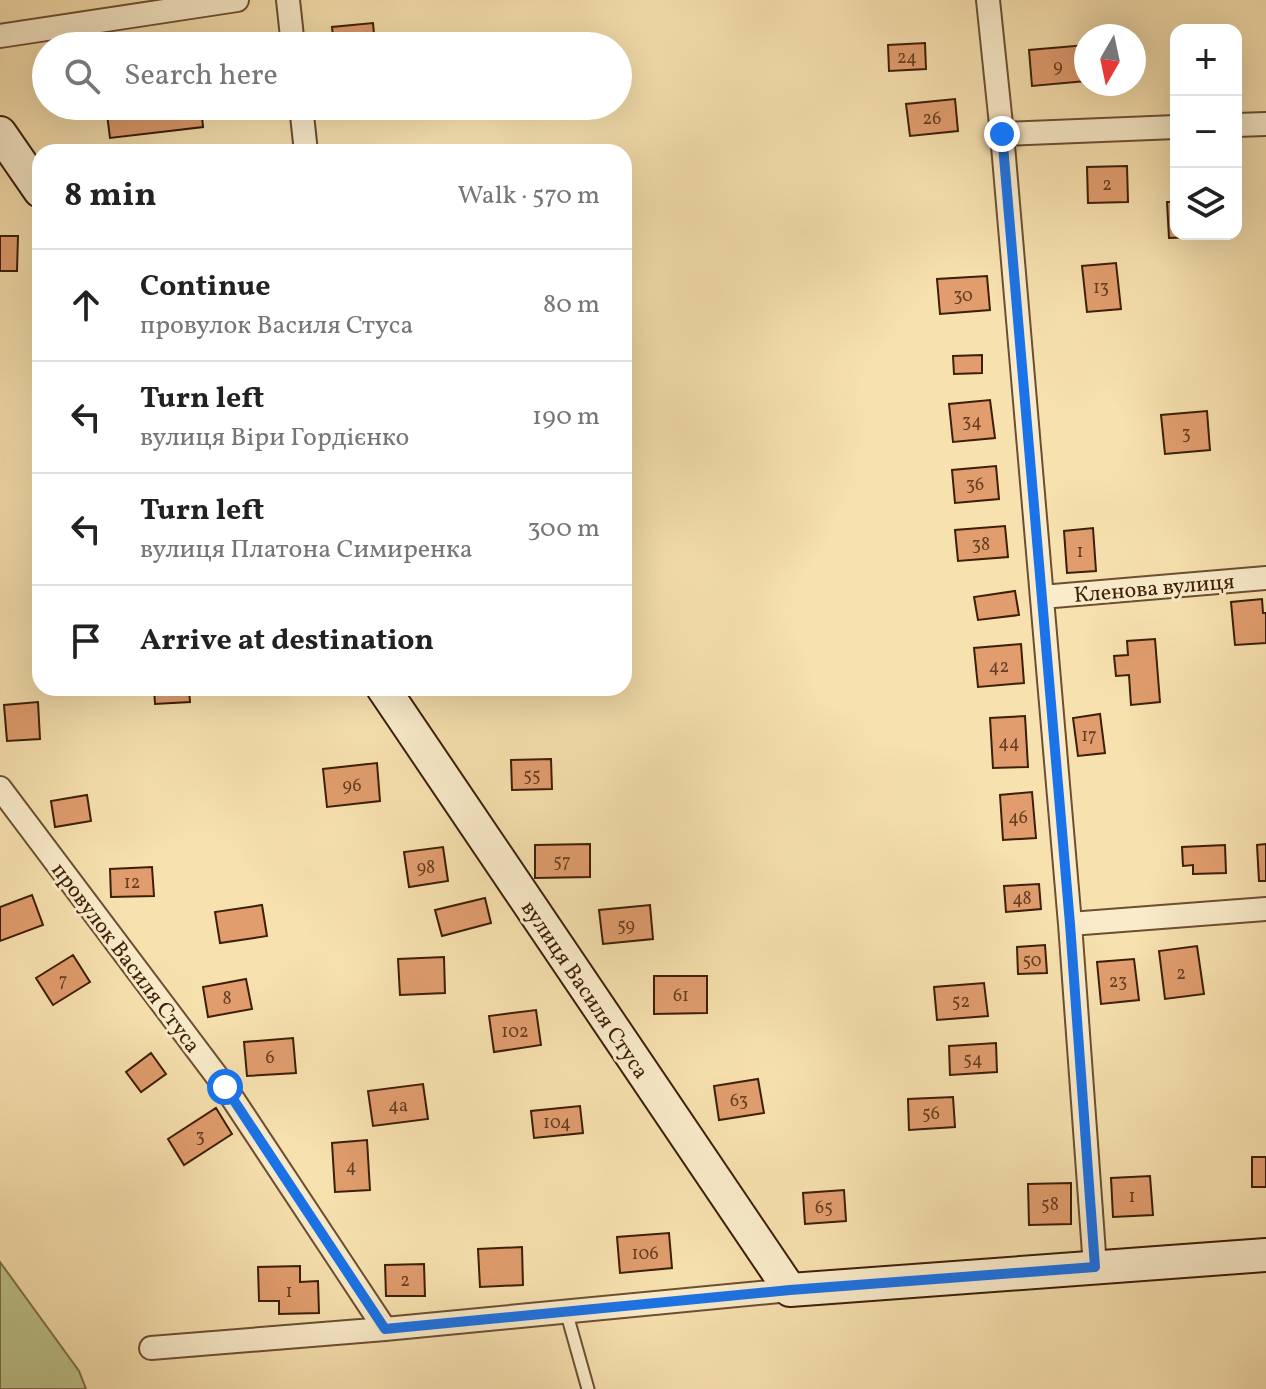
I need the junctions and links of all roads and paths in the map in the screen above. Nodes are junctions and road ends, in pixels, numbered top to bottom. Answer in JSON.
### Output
{"nodes":[{"id":1,"x":237,"y":0,"type":"edge"},
{"id":2,"x":288,"y":0,"type":"edge"},
{"id":3,"x":988,"y":0,"type":"edge"},
{"id":4,"x":291,"y":32,"type":"edge"},
{"id":5,"x":0,"y":36,"type":"edge"},
{"id":6,"x":303,"y":120,"type":"edge"},
{"id":7,"x":1266,"y":124,"type":"edge"},
{"id":8,"x":1242,"y":125,"type":"edge"},
{"id":9,"x":1170,"y":127,"type":"edge"},
{"id":10,"x":0,"y":133,"type":"edge"},
{"id":11,"x":1002,"y":134,"type":"junction"},
{"id":12,"x":305,"y":144,"type":"edge"},
{"id":13,"x":32,"y":179,"type":"edge"},
{"id":14,"x":1266,"y":578,"type":"edge"},
{"id":15,"x":1042,"y":597,"type":"junction"},
{"id":16,"x":388,"y":696,"type":"edge"},
{"id":17,"x":0,"y":788,"type":"edge"},
{"id":18,"x":1266,"y":909,"type":"edge"},
{"id":19,"x":1070,"y":924,"type":"junction"},
{"id":20,"x":1266,"y":1255,"type":"edge"},
{"id":21,"x":1095,"y":1267,"type":"junction"},
{"id":22,"x":790,"y":1290,"type":"junction"},
{"id":23,"x":566,"y":1311,"type":"junction"},
{"id":24,"x":385,"y":1329,"type":"junction"},
{"id":25,"x":151,"y":1348,"type":"dead end"},
{"id":26,"x":588,"y":1389,"type":"edge"}],
"edges":[{"from":1,"to":5,"type":"street"},
{"from":2,"to":4,"type":"street"},
{"from":3,"to":11,"type":"street"},
{"from":6,"to":12,"type":"street"},
{"from":7,"to":8,"type":"street"},
{"from":9,"to":11,"type":"street"},
{"from":10,"to":13,"type":"street"},
{"from":11,"to":15,"type":"street"},
{"from":14,"to":15,"type":"street","name":"Кленова вулиця"},
{"from":15,"to":19,"type":"street"},
{"from":16,"to":22,"type":"street","name":"вулиця Василя Стуса"},
{"from":17,"to":24,"type":"street","name":"провулок Василя Стуса"},
{"from":18,"to":19,"type":"street"},
{"from":19,"to":21,"type":"street"},
{"from":20,"to":21,"type":"street"},
{"from":21,"to":22,"type":"street"},
{"from":22,"to":23,"type":"street"},
{"from":23,"to":24,"type":"street"},
{"from":23,"to":26,"type":"lane"},
{"from":24,"to":25,"type":"street"}]}
